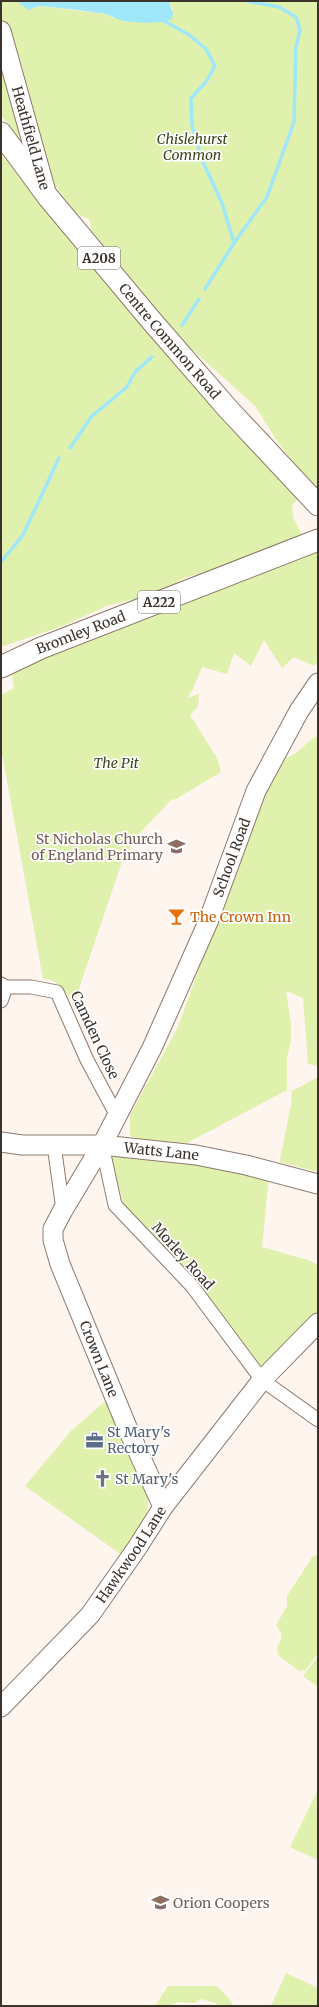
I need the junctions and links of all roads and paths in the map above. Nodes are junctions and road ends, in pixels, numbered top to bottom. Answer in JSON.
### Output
{"nodes":[{"id":1,"x":1,"y":32,"type":"edge"},
{"id":2,"x":1,"y":133,"type":"edge"},
{"id":3,"x":48,"y":197,"type":"junction"},
{"id":4,"x":318,"y":504,"type":"edge"},
{"id":5,"x":318,"y":540,"type":"edge"},
{"id":6,"x":1,"y":667,"type":"edge"},
{"id":7,"x":318,"y":682,"type":"edge"},
{"id":8,"x":4,"y":985,"type":"edge"},
{"id":9,"x":1,"y":1001,"type":"edge"},
{"id":10,"x":117,"y":1116,"type":"junction"},
{"id":11,"x":1,"y":1142,"type":"edge"},
{"id":12,"x":54,"y":1145,"type":"junction"},
{"id":13,"x":102,"y":1145,"type":"junction"},
{"id":14,"x":318,"y":1184,"type":"edge"},
{"id":15,"x":63,"y":1210,"type":"junction"},
{"id":16,"x":318,"y":1323,"type":"edge"},
{"id":17,"x":262,"y":1380,"type":"junction"},
{"id":18,"x":318,"y":1420,"type":"edge"},
{"id":19,"x":163,"y":1507,"type":"junction"},
{"id":20,"x":1,"y":1707,"type":"edge"}],
"edges":[{"from":1,"to":3,"type":"street","name":"Heathfield Lane"},
{"from":2,"to":3,"type":"main road","name":"Centre Common Road","number":"A208"},
{"from":3,"to":4,"type":"main road","name":"Centre Common Road","number":"A208"},
{"from":5,"to":6,"type":"main road","name":"Bromley Road","number":"A222"},
{"from":7,"to":10,"type":"street","name":"School Road"},
{"from":8,"to":9,"type":"street","name":"Camden Close"},
{"from":8,"to":10,"type":"street","name":"Camden Close"},
{"from":10,"to":13,"type":"street","name":"School Road"},
{"from":11,"to":12,"type":"street","name":"Watts Lane"},
{"from":12,"to":13,"type":"street","name":"Watts Lane"},
{"from":12,"to":15,"type":"street"},
{"from":13,"to":14,"type":"street","name":"Watts Lane"},
{"from":13,"to":15,"type":"street","name":"Crown Lane"},
{"from":13,"to":17,"type":"street","name":"Morley Road"},
{"from":15,"to":19,"type":"street","name":"Crown Lane"},
{"from":16,"to":17,"type":"street","name":"Hawkwood Lane"},
{"from":17,"to":18,"type":"street","name":"Morley Road"},
{"from":17,"to":19,"type":"street","name":"Hawkwood Lane"},
{"from":19,"to":20,"type":"street","name":"Hawkwood Lane"}]}
